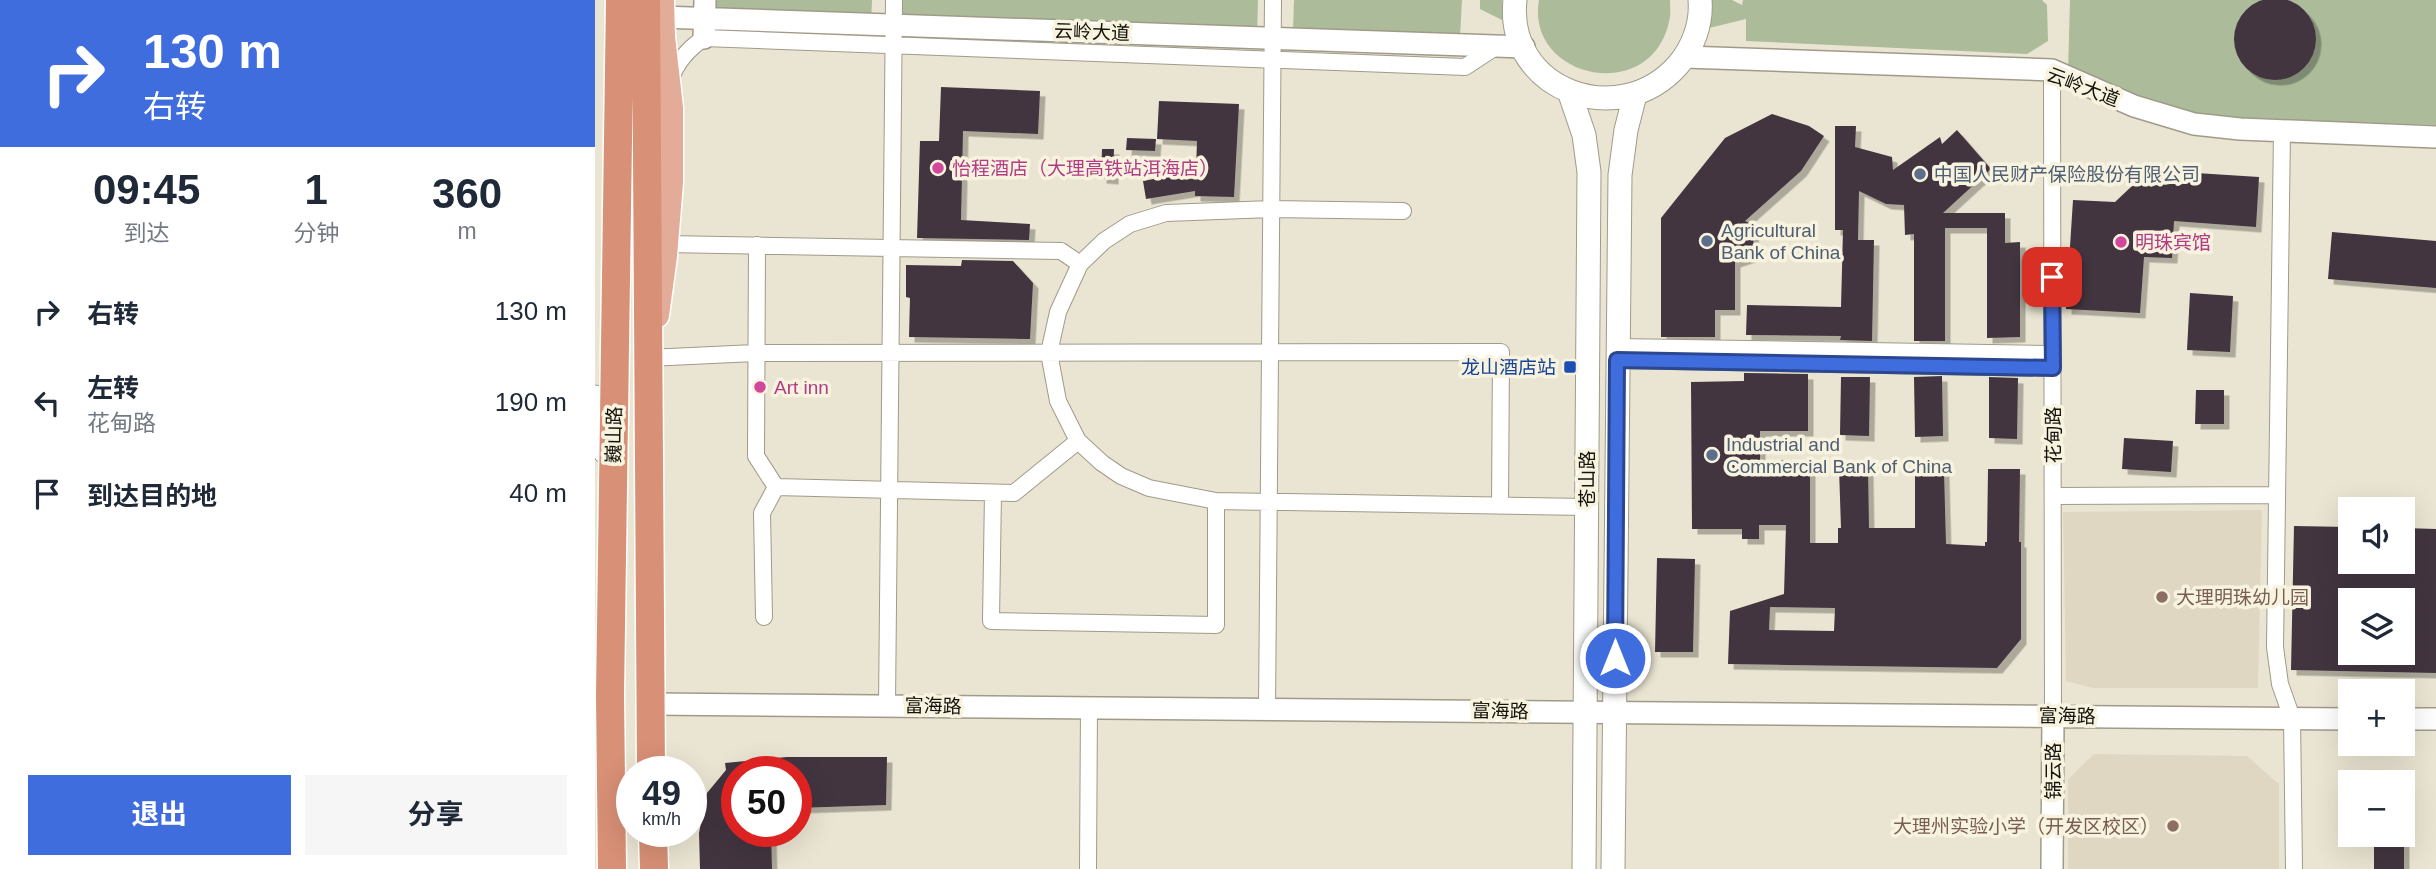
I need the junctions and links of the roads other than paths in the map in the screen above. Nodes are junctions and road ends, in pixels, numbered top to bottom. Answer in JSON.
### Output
{"nodes":[{"id":1,"x":620,"y":0,"type":"edge"},
{"id":2,"x":894,"y":0,"type":"edge"},
{"id":3,"x":1273,"y":0,"type":"edge"},
{"id":4,"x":1515,"y":0,"type":"edge"},
{"id":5,"x":1700,"y":0,"type":"edge"},
{"id":6,"x":656,"y":6,"type":"edge"},
{"id":7,"x":705,"y":19,"type":"edge"},
{"id":8,"x":894,"y":35,"type":"junction"},
{"id":9,"x":1524,"y":47,"type":"junction"},
{"id":10,"x":1272,"y":49,"type":"junction"},
{"id":11,"x":1685,"y":57,"type":"junction"},
{"id":12,"x":2052,"y":70,"type":"junction"},
{"id":13,"x":668,"y":87,"type":"junction"},
{"id":14,"x":1569,"y":91,"type":"junction"},
{"id":15,"x":1635,"y":95,"type":"junction"},
{"id":16,"x":2282,"y":131,"type":"junction"},
{"id":17,"x":2436,"y":137,"type":"edge"},
{"id":18,"x":1271,"y":209,"type":"junction"},
{"id":19,"x":1403,"y":211,"type":"dead end"},
{"id":20,"x":665,"y":244,"type":"junction"},
{"id":21,"x":757,"y":245,"type":"junction"},
{"id":22,"x":893,"y":247,"type":"junction"},
{"id":23,"x":1080,"y":264,"type":"junction"},
{"id":24,"x":755,"y":353,"type":"junction"},
{"id":25,"x":892,"y":353,"type":"junction"},
{"id":26,"x":1049,"y":353,"type":"junction"},
{"id":27,"x":1270,"y":353,"type":"junction"},
{"id":28,"x":1617,"y":353,"type":"junction"},
{"id":29,"x":648,"y":358,"type":"junction"},
{"id":30,"x":2053,"y":361,"type":"junction"},
{"id":31,"x":595,"y":397,"type":"edge"},
{"id":32,"x":1078,"y":441,"type":"junction"},
{"id":33,"x":776,"y":487,"type":"junction"},
{"id":34,"x":890,"y":490,"type":"junction"},
{"id":35,"x":993,"y":493,"type":"junction"},
{"id":36,"x":2276,"y":495,"type":"junction"},
{"id":37,"x":2053,"y":496,"type":"junction"},
{"id":38,"x":1269,"y":500,"type":"junction"},
{"id":39,"x":613,"y":501,"type":"junction"},
{"id":40,"x":1216,"y":501,"type":"junction"},
{"id":41,"x":1500,"y":506,"type":"junction"},
{"id":42,"x":1587,"y":508,"type":"junction"},
{"id":43,"x":764,"y":617,"type":"dead end"},
{"id":44,"x":650,"y":704,"type":"junction"},
{"id":45,"x":887,"y":705,"type":"junction"},
{"id":46,"x":1089,"y":707,"type":"junction"},
{"id":47,"x":1267,"y":709,"type":"junction"},
{"id":48,"x":1585,"y":712,"type":"junction"},
{"id":49,"x":1615,"y":712,"type":"junction"},
{"id":50,"x":2053,"y":716,"type":"junction"},
{"id":51,"x":2292,"y":718,"type":"junction"},
{"id":52,"x":2338,"y":719,"type":"edge"},
{"id":53,"x":2415,"y":719,"type":"edge"},
{"id":54,"x":2436,"y":719,"type":"edge"},
{"id":55,"x":651,"y":756,"type":"edge"},
{"id":56,"x":653,"y":847,"type":"edge"},
{"id":57,"x":612,"y":869,"type":"edge"},
{"id":58,"x":654,"y":869,"type":"edge"},
{"id":59,"x":1088,"y":869,"type":"edge"},
{"id":60,"x":1584,"y":869,"type":"edge"},
{"id":61,"x":1613,"y":869,"type":"edge"},
{"id":62,"x":2052,"y":869,"type":"edge"},
{"id":63,"x":2294,"y":869,"type":"edge"}],
"edges":[{"from":1,"to":39,"type":"highway","name":"巍山路"},
{"from":2,"to":8,"type":"street"},
{"from":3,"to":10,"type":"street"},
{"from":4,"to":9,"type":"main road"},
{"from":5,"to":11,"type":"main road"},
{"from":6,"to":7,"type":"street","name":"云岭大道"},
{"from":6,"to":13,"type":"main road"},
{"from":6,"to":29,"type":"highway","name":"巍山路"},
{"from":7,"to":8,"type":"street","name":"云岭大道"},
{"from":7,"to":13,"type":"street"},
{"from":8,"to":10,"type":"street","name":"云岭大道"},
{"from":8,"to":22,"type":"street"},
{"from":9,"to":10,"type":"street","name":"云岭大道"},
{"from":9,"to":14,"type":"main road"},
{"from":10,"to":18,"type":"street"},
{"from":11,"to":12,"type":"street","name":"云岭大道"},
{"from":11,"to":15,"type":"main road"},
{"from":12,"to":16,"type":"street","name":"云岭大道"},
{"from":12,"to":30,"type":"street","name":"花甸路"},
{"from":13,"to":20,"type":"main road"},
{"from":14,"to":15,"type":"main road"},
{"from":14,"to":42,"type":"main road","name":"苍山路"},
{"from":15,"to":28,"type":"main road","name":"苍山路"},
{"from":16,"to":17,"type":"street","name":"云岭大道"},
{"from":16,"to":36,"type":"street"},
{"from":18,"to":19,"type":"street"},
{"from":18,"to":23,"type":"street"},
{"from":18,"to":27,"type":"street"},
{"from":20,"to":21,"type":"street"},
{"from":20,"to":29,"type":"main road"},
{"from":21,"to":22,"type":"street"},
{"from":21,"to":24,"type":"street"},
{"from":22,"to":23,"type":"street"},
{"from":22,"to":25,"type":"street"},
{"from":23,"to":26,"type":"street"},
{"from":24,"to":25,"type":"street"},
{"from":24,"to":29,"type":"street"},
{"from":24,"to":33,"type":"street"},
{"from":25,"to":26,"type":"street"},
{"from":25,"to":34,"type":"street"},
{"from":26,"to":27,"type":"street"},
{"from":26,"to":32,"type":"street"},
{"from":27,"to":38,"type":"street"},
{"from":27,"to":41,"type":"street"},
{"from":28,"to":30,"type":"street"},
{"from":28,"to":49,"type":"main road","name":"苍山路"},
{"from":29,"to":44,"type":"highway","name":"巍山路"},
{"from":30,"to":37,"type":"street","name":"花甸路"},
{"from":31,"to":39,"type":"main road"},
{"from":32,"to":35,"type":"street"},
{"from":32,"to":40,"type":"street"},
{"from":33,"to":34,"type":"street"},
{"from":33,"to":43,"type":"street"},
{"from":34,"to":35,"type":"street"},
{"from":34,"to":45,"type":"street"},
{"from":35,"to":40,"type":"street"},
{"from":36,"to":37,"type":"street"},
{"from":36,"to":51,"type":"street"},
{"from":37,"to":50,"type":"street","name":"花甸路"},
{"from":38,"to":40,"type":"street"},
{"from":38,"to":41,"type":"street"},
{"from":38,"to":47,"type":"street"},
{"from":39,"to":57,"type":"highway","name":"巍山路"},
{"from":41,"to":42,"type":"street"},
{"from":42,"to":48,"type":"main road","name":"苍山路"},
{"from":44,"to":45,"type":"street","name":"富海路"},
{"from":44,"to":55,"type":"highway","name":"巍山路"},
{"from":45,"to":46,"type":"street","name":"富海路"},
{"from":46,"to":47,"type":"street","name":"富海路"},
{"from":46,"to":59,"type":"street"},
{"from":47,"to":48,"type":"street","name":"富海路"},
{"from":48,"to":49,"type":"street","name":"富海路"},
{"from":48,"to":60,"type":"main road","name":"苍山路"},
{"from":49,"to":50,"type":"street","name":"富海路"},
{"from":49,"to":61,"type":"main road","name":"苍山路"},
{"from":50,"to":51,"type":"street","name":"富海路"},
{"from":50,"to":62,"type":"street","name":"锦云路"},
{"from":51,"to":52,"type":"street","name":"富海路"},
{"from":51,"to":63,"type":"street"},
{"from":53,"to":54,"type":"street"},
{"from":56,"to":58,"type":"highway"}]}
